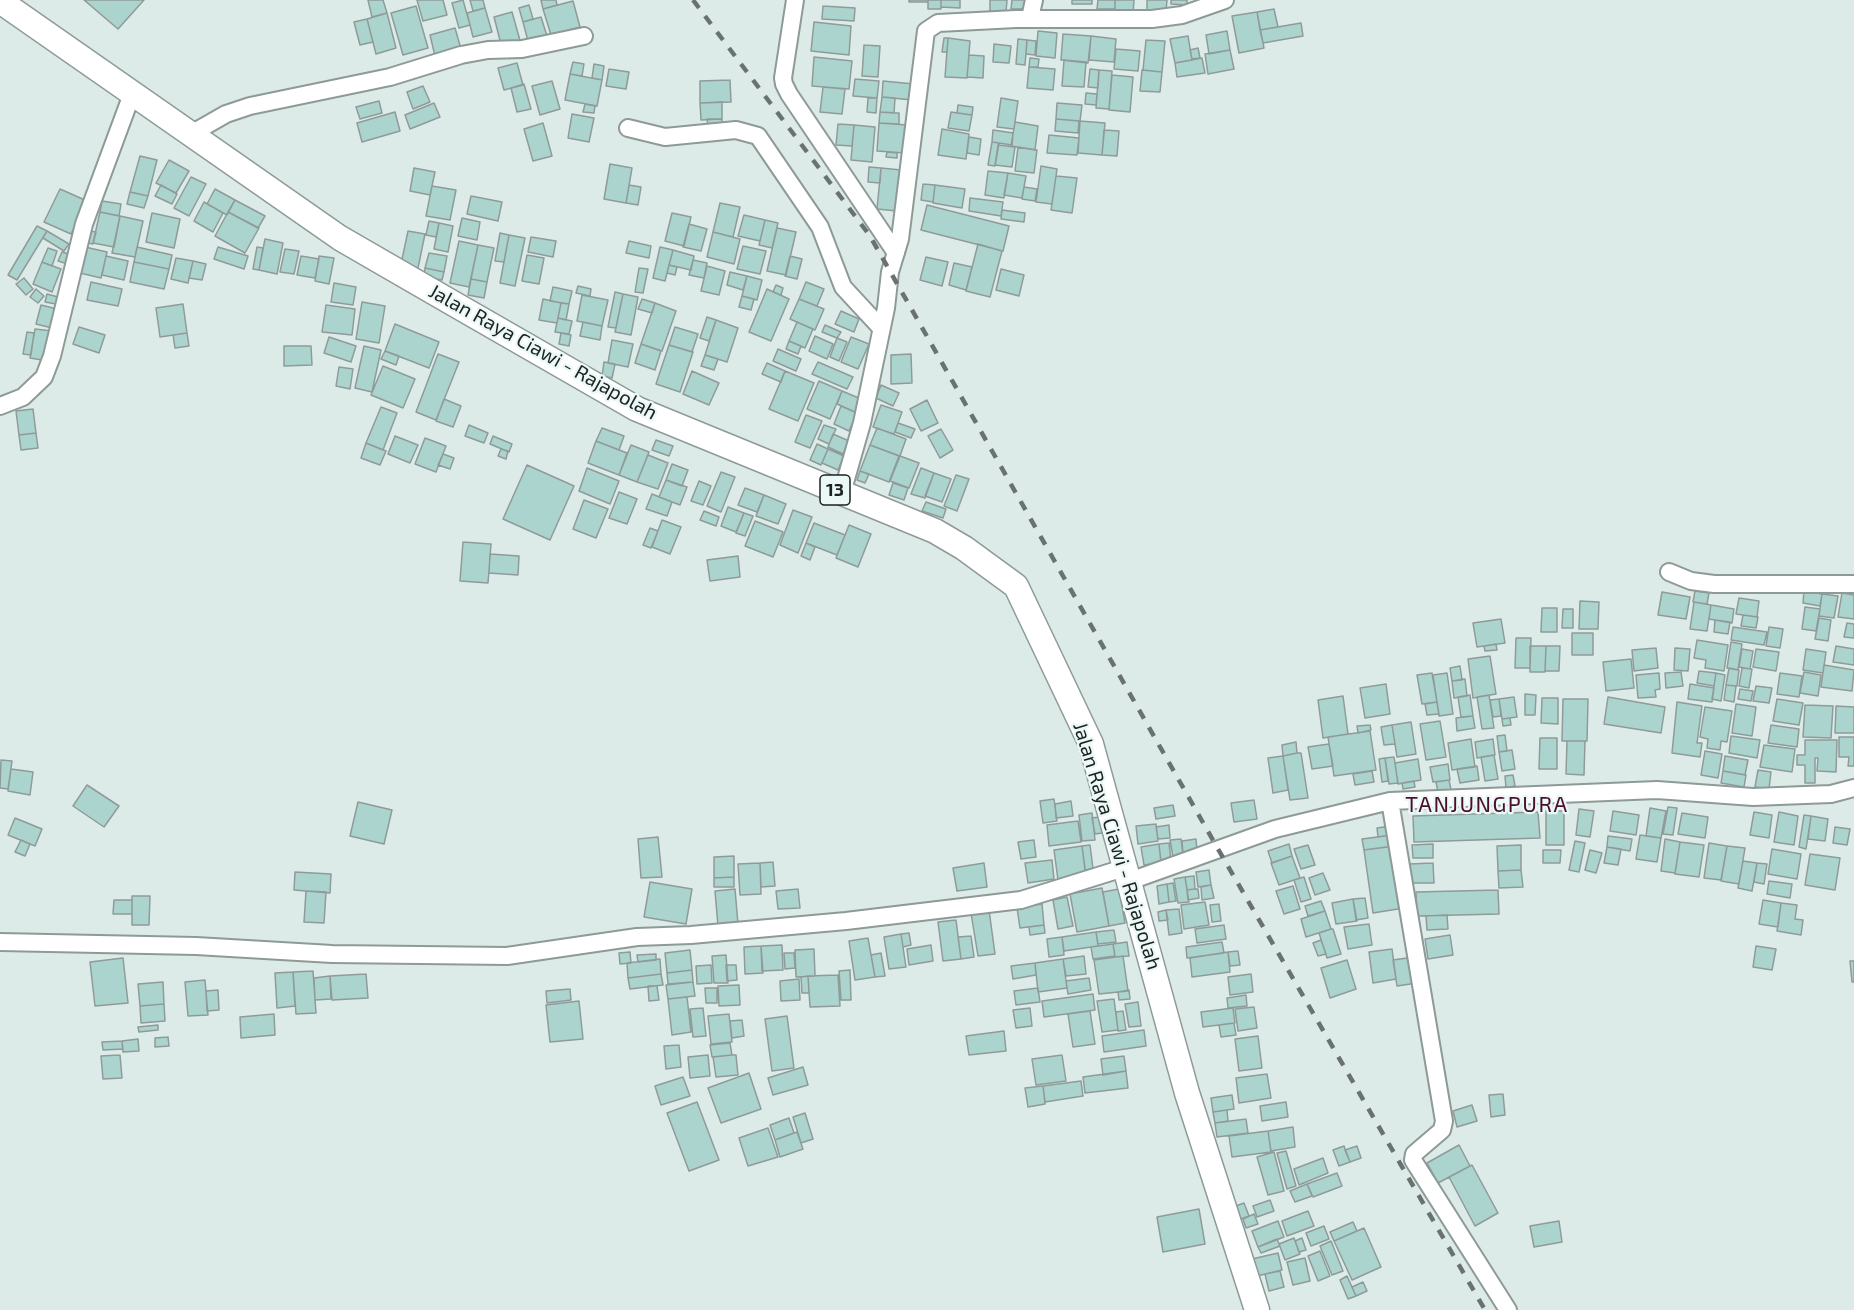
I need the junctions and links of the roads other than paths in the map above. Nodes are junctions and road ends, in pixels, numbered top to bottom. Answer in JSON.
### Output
{"nodes":[{"id":1,"x":795,"y":0,"type":"edge"},
{"id":2,"x":1034,"y":0,"type":"edge"},
{"id":3,"x":1225,"y":0,"type":"edge"},
{"id":4,"x":0,"y":1,"type":"edge"},
{"id":5,"x":1030,"y":18,"type":"junction"},
{"id":6,"x":584,"y":36,"type":"dead end"},
{"id":7,"x":132,"y":94,"type":"junction"},
{"id":8,"x":628,"y":128,"type":"dead end"},
{"id":9,"x":191,"y":135,"type":"junction"},
{"id":10,"x":896,"y":253,"type":"junction"},
{"id":11,"x":881,"y":328,"type":"junction"},
{"id":12,"x":0,"y":406,"type":"edge"},
{"id":13,"x":842,"y":493,"type":"junction"},
{"id":14,"x":1669,"y":572,"type":"dead end"},
{"id":15,"x":1854,"y":584,"type":"edge"},
{"id":16,"x":1854,"y":788,"type":"edge"},
{"id":17,"x":1390,"y":801,"type":"junction"},
{"id":18,"x":1129,"y":874,"type":"junction"},
{"id":19,"x":0,"y":942,"type":"edge"},
{"id":20,"x":1257,"y":1310,"type":"edge"},
{"id":21,"x":1508,"y":1310,"type":"edge"}],
"edges":[{"from":1,"to":10,"type":"street"},
{"from":2,"to":5,"type":"street"},
{"from":3,"to":5,"type":"street"},
{"from":4,"to":7,"type":"highway","name":"Jalan Raya Ciawi - Rajapolah","number":"13"},
{"from":5,"to":10,"type":"street"},
{"from":6,"to":9,"type":"street"},
{"from":7,"to":9,"type":"highway","name":"Jalan Raya Ciawi - Rajapolah","number":"13"},
{"from":7,"to":12,"type":"street"},
{"from":8,"to":11,"type":"street"},
{"from":9,"to":13,"type":"highway","name":"Jalan Raya Ciawi - Rajapolah","number":"13"},
{"from":10,"to":11,"type":"street"},
{"from":11,"to":13,"type":"street"},
{"from":13,"to":18,"type":"highway","name":"Jalan Raya Ciawi - Rajapolah","number":"13"},
{"from":14,"to":15,"type":"street"},
{"from":16,"to":17,"type":"street"},
{"from":17,"to":18,"type":"street"},
{"from":17,"to":21,"type":"street"},
{"from":18,"to":19,"type":"street"},
{"from":18,"to":20,"type":"highway","name":"Jalan Raya Ciawi - Rajapolah","number":"13"}]}
